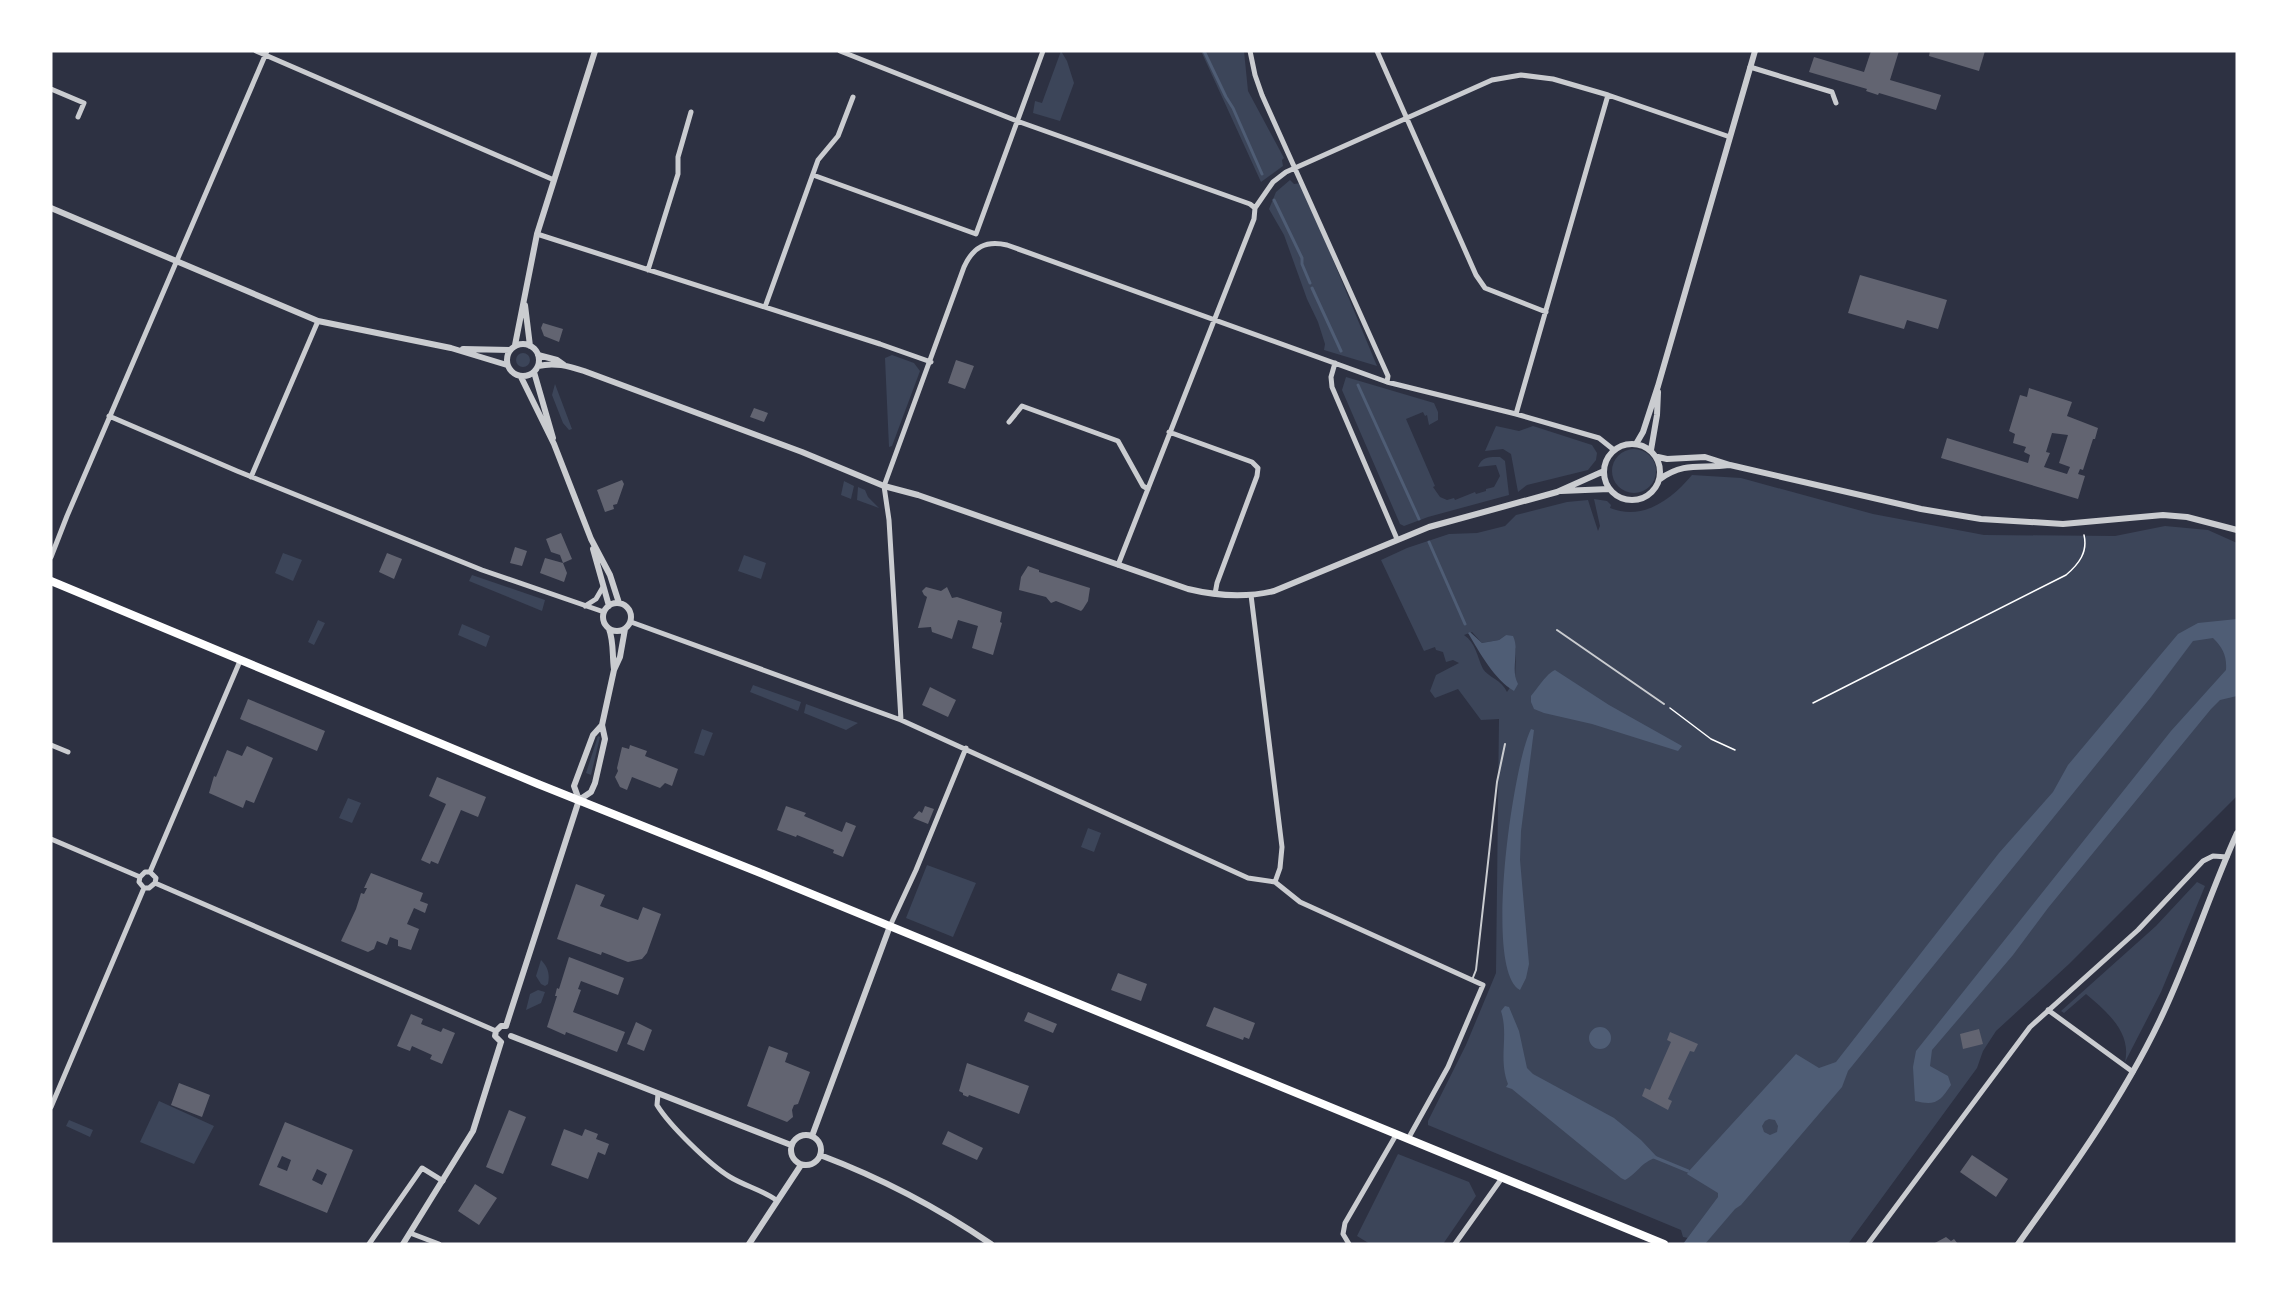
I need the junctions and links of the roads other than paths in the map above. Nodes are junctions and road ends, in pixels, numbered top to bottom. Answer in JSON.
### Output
{"nodes":[{"id":1,"x":256,"y":51,"type":"edge"},
{"id":2,"x":595,"y":51,"type":"edge"},
{"id":3,"x":840,"y":51,"type":"edge"},
{"id":4,"x":1043,"y":51,"type":"edge"},
{"id":5,"x":1250,"y":51,"type":"edge"},
{"id":6,"x":1377,"y":51,"type":"edge"},
{"id":7,"x":1755,"y":51,"type":"edge"},
{"id":8,"x":266,"y":53,"type":"edge"},
{"id":9,"x":1750,"y":67,"type":"junction"},
{"id":10,"x":51,"y":89,"type":"edge"},
{"id":11,"x":1608,"y":94,"type":"junction"},
{"id":12,"x":853,"y":98,"type":"dead end"},
{"id":13,"x":1836,"y":103,"type":"dead end"},
{"id":14,"x":691,"y":112,"type":"dead end"},
{"id":15,"x":78,"y":117,"type":"dead end"},
{"id":16,"x":1406,"y":118,"type":"junction"},
{"id":17,"x":1017,"y":121,"type":"junction"},
{"id":18,"x":1730,"y":137,"type":"junction"},
{"id":19,"x":1295,"y":168,"type":"junction"},
{"id":20,"x":813,"y":175,"type":"junction"},
{"id":21,"x":554,"y":180,"type":"junction"},
{"id":22,"x":51,"y":208,"type":"edge"},
{"id":23,"x":1255,"y":208,"type":"junction"},
{"id":24,"x":537,"y":234,"type":"junction"},
{"id":25,"x":976,"y":234,"type":"junction"},
{"id":26,"x":982,"y":245,"type":"junction"},
{"id":27,"x":177,"y":262,"type":"junction"},
{"id":28,"x":648,"y":270,"type":"junction"},
{"id":29,"x":525,"y":304,"type":"junction"},
{"id":30,"x":765,"y":307,"type":"junction"},
{"id":31,"x":1546,"y":312,"type":"junction"},
{"id":32,"x":1214,"y":320,"type":"junction"},
{"id":33,"x":318,"y":321,"type":"junction"},
{"id":34,"x":530,"y":346,"type":"junction"},
{"id":35,"x":451,"y":348,"type":"junction"},
{"id":36,"x":512,"y":348,"type":"junction"},
{"id":37,"x":538,"y":355,"type":"junction"},
{"id":38,"x":931,"y":362,"type":"junction"},
{"id":39,"x":1335,"y":363,"type":"junction"},
{"id":40,"x":507,"y":365,"type":"junction"},
{"id":41,"x":565,"y":365,"type":"junction"},
{"id":42,"x":536,"y":369,"type":"junction"},
{"id":43,"x":521,"y":377,"type":"junction"},
{"id":44,"x":1387,"y":382,"type":"junction"},
{"id":45,"x":1658,"y":386,"type":"junction"},
{"id":46,"x":1516,"y":414,"type":"junction"},
{"id":47,"x":110,"y":416,"type":"junction"},
{"id":48,"x":1008,"y":422,"type":"dead end"},
{"id":49,"x":1169,"y":432,"type":"junction"},
{"id":50,"x":554,"y":444,"type":"junction"},
{"id":51,"x":1636,"y":444,"type":"junction"},
{"id":52,"x":1614,"y":450,"type":"junction"},
{"id":53,"x":1651,"y":450,"type":"junction"},
{"id":54,"x":1658,"y":457,"type":"junction"},
{"id":55,"x":1730,"y":465,"type":"junction"},
{"id":56,"x":1604,"y":471,"type":"junction"},
{"id":57,"x":251,"y":477,"type":"junction"},
{"id":58,"x":1660,"y":479,"type":"junction"},
{"id":59,"x":884,"y":486,"type":"junction"},
{"id":60,"x":1148,"y":489,"type":"junction"},
{"id":61,"x":1609,"y":489,"type":"junction"},
{"id":62,"x":1557,"y":492,"type":"junction"},
{"id":63,"x":2237,"y":530,"type":"edge"},
{"id":64,"x":591,"y":539,"type":"junction"},
{"id":65,"x":1397,"y":539,"type":"junction"},
{"id":66,"x":51,"y":557,"type":"edge"},
{"id":67,"x":1118,"y":565,"type":"junction"},
{"id":68,"x":51,"y":581,"type":"edge"},
{"id":69,"x":603,"y":587,"type":"junction"},
{"id":70,"x":1215,"y":594,"type":"junction"},
{"id":71,"x":1251,"y":595,"type":"junction"},
{"id":72,"x":620,"y":603,"type":"junction"},
{"id":73,"x":585,"y":606,"type":"junction"},
{"id":74,"x":609,"y":606,"type":"junction"},
{"id":75,"x":604,"y":612,"type":"junction"},
{"id":76,"x":631,"y":622,"type":"junction"},
{"id":77,"x":609,"y":629,"type":"junction"},
{"id":78,"x":625,"y":629,"type":"junction"},
{"id":79,"x":1557,"y":630,"type":"dead end"},
{"id":80,"x":240,"y":661,"type":"junction"},
{"id":81,"x":614,"y":670,"type":"junction"},
{"id":82,"x":1664,"y":704,"type":"road end"},
{"id":83,"x":901,"y":720,"type":"junction"},
{"id":84,"x":602,"y":725,"type":"junction"},
{"id":85,"x":1505,"y":744,"type":"dead end"},
{"id":86,"x":51,"y":745,"type":"edge"},
{"id":87,"x":966,"y":748,"type":"junction"},
{"id":88,"x":68,"y":752,"type":"dead end"},
{"id":89,"x":579,"y":800,"type":"junction"},
{"id":90,"x":2237,"y":833,"type":"edge"},
{"id":91,"x":51,"y":839,"type":"edge"},
{"id":92,"x":2227,"y":857,"type":"junction"},
{"id":93,"x":150,"y":872,"type":"junction"},
{"id":94,"x":140,"y":877,"type":"junction"},
{"id":95,"x":1275,"y":882,"type":"junction"},
{"id":96,"x":155,"y":884,"type":"junction"},
{"id":97,"x":144,"y":888,"type":"junction"},
{"id":98,"x":890,"y":926,"type":"junction"},
{"id":99,"x":1472,"y":980,"type":"junction"},
{"id":100,"x":2048,"y":1010,"type":"junction"},
{"id":101,"x":506,"y":1026,"type":"junction"},
{"id":102,"x":496,"y":1031,"type":"junction"},
{"id":103,"x":512,"y":1036,"type":"junction"},
{"id":104,"x":501,"y":1042,"type":"junction"},
{"id":105,"x":2133,"y":1072,"type":"junction"},
{"id":106,"x":658,"y":1094,"type":"junction"},
{"id":107,"x":51,"y":1107,"type":"edge"},
{"id":108,"x":1396,"y":1135,"type":"junction"},
{"id":109,"x":812,"y":1136,"type":"junction"},
{"id":110,"x":1408,"y":1139,"type":"junction"},
{"id":111,"x":791,"y":1145,"type":"junction"},
{"id":112,"x":820,"y":1155,"type":"junction"},
{"id":113,"x":801,"y":1165,"type":"junction"},
{"id":114,"x":1502,"y":1178,"type":"junction"},
{"id":115,"x":443,"y":1181,"type":"junction"},
{"id":116,"x":776,"y":1200,"type":"junction"},
{"id":117,"x":410,"y":1233,"type":"junction"},
{"id":118,"x":1659,"y":1243,"type":"edge"},
{"id":119,"x":369,"y":1244,"type":"edge"},
{"id":120,"x":403,"y":1244,"type":"edge"},
{"id":121,"x":439,"y":1244,"type":"edge"},
{"id":122,"x":749,"y":1244,"type":"edge"},
{"id":123,"x":991,"y":1244,"type":"edge"},
{"id":124,"x":1349,"y":1244,"type":"edge"},
{"id":125,"x":1455,"y":1244,"type":"edge"},
{"id":126,"x":1868,"y":1244,"type":"edge"},
{"id":127,"x":2018,"y":1244,"type":"edge"}],
"edges":[{"from":1,"to":8,"type":"street"},
{"from":2,"to":21,"type":"street"},
{"from":3,"to":17,"type":"street"},
{"from":4,"to":17,"type":"street"},
{"from":5,"to":19,"type":"street"},
{"from":6,"to":16,"type":"street"},
{"from":7,"to":9,"type":"street"},
{"from":8,"to":21,"type":"street"},
{"from":8,"to":27,"type":"street"},
{"from":9,"to":13,"type":"street"},
{"from":9,"to":18,"type":"street"},
{"from":10,"to":15,"type":"street"},
{"from":11,"to":16,"type":"street"},
{"from":11,"to":18,"type":"street"},
{"from":11,"to":31,"type":"street"},
{"from":12,"to":20,"type":"street"},
{"from":14,"to":28,"type":"street"},
{"from":16,"to":19,"type":"street"},
{"from":16,"to":31,"type":"street"},
{"from":17,"to":23,"type":"street"},
{"from":17,"to":25,"type":"street"},
{"from":18,"to":45,"type":"street"},
{"from":19,"to":23,"type":"street"},
{"from":19,"to":44,"type":"street"},
{"from":20,"to":25,"type":"street"},
{"from":20,"to":30,"type":"street"},
{"from":21,"to":24,"type":"street"},
{"from":22,"to":27,"type":"street"},
{"from":23,"to":32,"type":"street"},
{"from":24,"to":28,"type":"street"},
{"from":24,"to":29,"type":"street"},
{"from":25,"to":26,"type":"street"},
{"from":26,"to":32,"type":"street"},
{"from":26,"to":38,"type":"street"},
{"from":27,"to":33,"type":"street"},
{"from":27,"to":47,"type":"street"},
{"from":28,"to":30,"type":"street"},
{"from":29,"to":34,"type":"street"},
{"from":29,"to":36,"type":"street"},
{"from":30,"to":38,"type":"street"},
{"from":31,"to":46,"type":"street"},
{"from":32,"to":39,"type":"street"},
{"from":32,"to":49,"type":"street"},
{"from":33,"to":35,"type":"street"},
{"from":33,"to":57,"type":"street"},
{"from":34,"to":36,"type":"street"},
{"from":34,"to":37,"type":"street"},
{"from":35,"to":36,"type":"street"},
{"from":35,"to":40,"type":"street"},
{"from":36,"to":40,"type":"street"},
{"from":37,"to":41,"type":"street"},
{"from":37,"to":42,"type":"street"},
{"from":38,"to":59,"type":"street"},
{"from":39,"to":44,"type":"street"},
{"from":39,"to":65,"type":"street"},
{"from":40,"to":43,"type":"street"},
{"from":41,"to":42,"type":"street"},
{"from":41,"to":59,"type":"street"},
{"from":42,"to":43,"type":"street"},
{"from":42,"to":50,"type":"street"},
{"from":43,"to":50,"type":"street"},
{"from":44,"to":46,"type":"street"},
{"from":45,"to":51,"type":"street"},
{"from":45,"to":53,"type":"street"},
{"from":46,"to":52,"type":"street"},
{"from":47,"to":57,"type":"street"},
{"from":47,"to":66,"type":"street"},
{"from":48,"to":60,"type":"street"},
{"from":49,"to":60,"type":"street"},
{"from":49,"to":70,"type":"street"},
{"from":50,"to":64,"type":"street"},
{"from":51,"to":52,"type":"street"},
{"from":51,"to":53,"type":"street"},
{"from":52,"to":56,"type":"street"},
{"from":53,"to":54,"type":"street"},
{"from":54,"to":55,"type":"street"},
{"from":54,"to":58,"type":"street"},
{"from":55,"to":58,"type":"street"},
{"from":55,"to":63,"type":"street"},
{"from":56,"to":61,"type":"street"},
{"from":56,"to":62,"type":"street"},
{"from":57,"to":73,"type":"street"},
{"from":58,"to":61,"type":"street"},
{"from":59,"to":67,"type":"street"},
{"from":59,"to":83,"type":"street"},
{"from":60,"to":67,"type":"street"},
{"from":61,"to":62,"type":"street"},
{"from":62,"to":65,"type":"street"},
{"from":64,"to":69,"type":"street"},
{"from":64,"to":72,"type":"street"},
{"from":65,"to":71,"type":"street"},
{"from":67,"to":70,"type":"street"},
{"from":68,"to":80,"type":"main road"},
{"from":69,"to":73,"type":"street"},
{"from":69,"to":74,"type":"street"},
{"from":70,"to":71,"type":"street"},
{"from":71,"to":95,"type":"street"},
{"from":72,"to":74,"type":"street"},
{"from":72,"to":76,"type":"street"},
{"from":73,"to":75,"type":"street"},
{"from":74,"to":75,"type":"street"},
{"from":75,"to":77,"type":"street"},
{"from":76,"to":78,"type":"street"},
{"from":76,"to":83,"type":"street"},
{"from":77,"to":78,"type":"street"},
{"from":77,"to":81,"type":"street"},
{"from":78,"to":81,"type":"street"},
{"from":79,"to":82,"type":"lane"},
{"from":80,"to":89,"type":"main road"},
{"from":80,"to":93,"type":"street"},
{"from":81,"to":84,"type":"street"},
{"from":83,"to":87,"type":"street"},
{"from":84,"to":89,"type":"street"},
{"from":84,"to":89,"type":"street"},
{"from":85,"to":99,"type":"lane"},
{"from":86,"to":88,"type":"street"},
{"from":87,"to":95,"type":"street"},
{"from":87,"to":98,"type":"street"},
{"from":89,"to":98,"type":"main road"},
{"from":89,"to":101,"type":"street"},
{"from":90,"to":92,"type":"street"},
{"from":91,"to":94,"type":"street"},
{"from":92,"to":100,"type":"street"},
{"from":92,"to":105,"type":"street"},
{"from":93,"to":94,"type":"street"},
{"from":93,"to":96,"type":"street"},
{"from":94,"to":97,"type":"street"},
{"from":95,"to":99,"type":"street"},
{"from":96,"to":97,"type":"street"},
{"from":96,"to":102,"type":"street"},
{"from":97,"to":107,"type":"street"},
{"from":98,"to":108,"type":"main road"},
{"from":98,"to":109,"type":"street"},
{"from":99,"to":110,"type":"street"},
{"from":100,"to":105,"type":"street"},
{"from":100,"to":126,"type":"street"},
{"from":101,"to":102,"type":"street"},
{"from":101,"to":103,"type":"street"},
{"from":102,"to":104,"type":"street"},
{"from":103,"to":104,"type":"street"},
{"from":103,"to":106,"type":"street"},
{"from":104,"to":115,"type":"street"},
{"from":105,"to":127,"type":"street"},
{"from":106,"to":111,"type":"street"},
{"from":106,"to":116,"type":"street"},
{"from":108,"to":110,"type":"main road"},
{"from":108,"to":124,"type":"street"},
{"from":109,"to":111,"type":"street"},
{"from":109,"to":112,"type":"street"},
{"from":110,"to":114,"type":"main road"},
{"from":111,"to":113,"type":"street"},
{"from":112,"to":113,"type":"street"},
{"from":112,"to":123,"type":"street"},
{"from":113,"to":116,"type":"street"},
{"from":114,"to":118,"type":"main road"},
{"from":114,"to":125,"type":"street"},
{"from":115,"to":117,"type":"street"},
{"from":115,"to":119,"type":"street"},
{"from":116,"to":122,"type":"street"},
{"from":117,"to":120,"type":"street"},
{"from":117,"to":121,"type":"street"}]}
